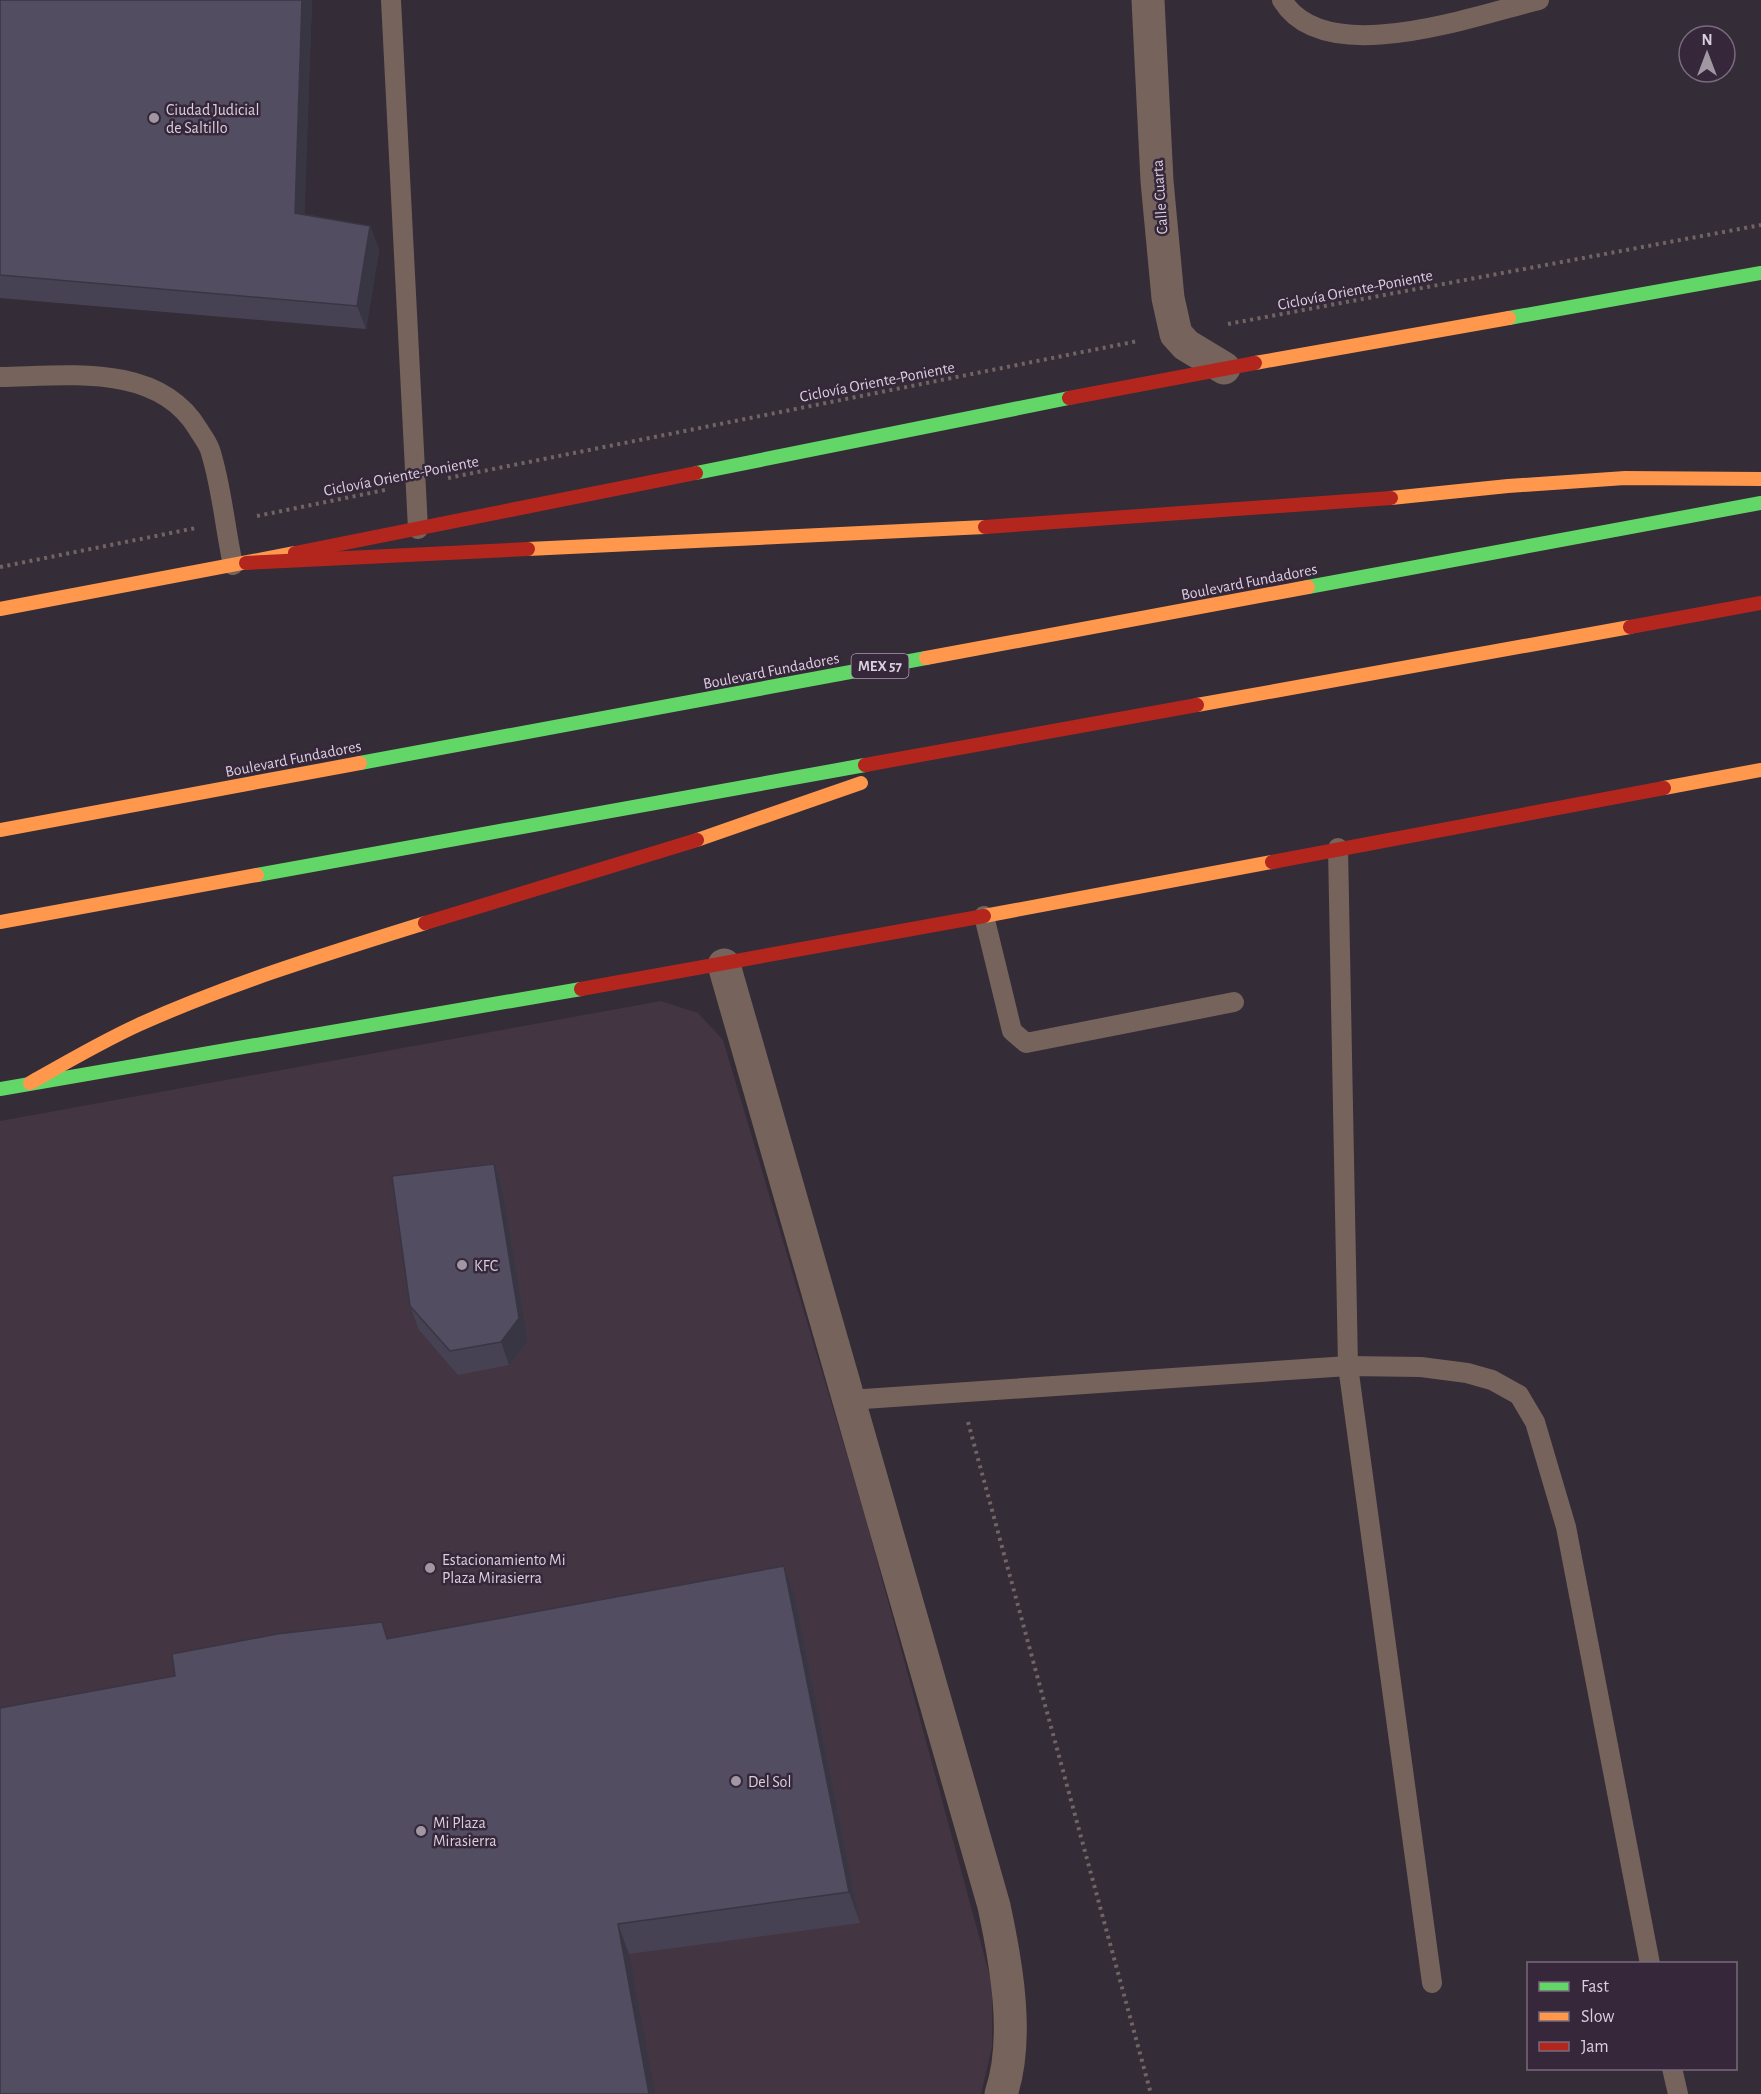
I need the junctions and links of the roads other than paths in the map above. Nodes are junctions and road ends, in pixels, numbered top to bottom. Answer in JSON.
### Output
{"nodes":[{"id":1,"x":391,"y":0,"type":"edge"},
{"id":2,"x":1148,"y":0,"type":"edge"},
{"id":3,"x":1282,"y":0,"type":"edge"},
{"id":4,"x":1539,"y":0,"type":"edge"},
{"id":5,"x":1761,"y":273,"type":"edge"},
{"id":6,"x":1224,"y":368,"type":"junction"},
{"id":7,"x":0,"y":377,"type":"edge"},
{"id":8,"x":1761,"y":479,"type":"edge"},
{"id":9,"x":1761,"y":503,"type":"edge"},
{"id":10,"x":418,"y":529,"type":"junction"},
{"id":11,"x":240,"y":564,"type":"junction"},
{"id":12,"x":1761,"y":603,"type":"edge"},
{"id":13,"x":0,"y":609,"type":"edge"},
{"id":14,"x":971,"y":747,"type":"junction"},
{"id":15,"x":1761,"y":770,"type":"edge"},
{"id":16,"x":0,"y":830,"type":"edge"},
{"id":17,"x":1338,"y":848,"type":"junction"},
{"id":18,"x":984,"y":916,"type":"junction"},
{"id":19,"x":0,"y":922,"type":"edge"},
{"id":20,"x":724,"y":965,"type":"junction"},
{"id":21,"x":1234,"y":1002,"type":"dead end"},
{"id":22,"x":30,"y":1083,"type":"junction"},
{"id":23,"x":0,"y":1089,"type":"edge"},
{"id":24,"x":1348,"y":1366,"type":"junction"},
{"id":25,"x":849,"y":1400,"type":"junction"},
{"id":26,"x":1650,"y":1962,"type":"edge"},
{"id":27,"x":1432,"y":1983,"type":"dead end"},
{"id":28,"x":1672,"y":2070,"type":"edge"},
{"id":29,"x":1001,"y":2094,"type":"edge"},
{"id":30,"x":1678,"y":2094,"type":"edge"}],
"edges":[{"from":1,"to":10,"type":"lane"},
{"from":2,"to":6,"type":"street","name":"Calle Cuarta"},
{"from":3,"to":4,"type":"lane"},
{"from":5,"to":6,"type":"main road"},
{"from":6,"to":10,"type":"main road"},
{"from":7,"to":11,"type":"lane"},
{"from":8,"to":11,"type":"main road"},
{"from":9,"to":16,"type":"main road","name":"Boulevard Fundadores","number":"MEX 57"},
{"from":10,"to":11,"type":"main road"},
{"from":11,"to":13,"type":"main road"},
{"from":12,"to":14,"type":"main road"},
{"from":14,"to":19,"type":"main road"},
{"from":14,"to":22,"type":"main road"},
{"from":15,"to":17,"type":"main road"},
{"from":17,"to":18,"type":"main road"},
{"from":17,"to":24,"type":"lane"},
{"from":18,"to":20,"type":"main road"},
{"from":18,"to":21,"type":"lane"},
{"from":20,"to":22,"type":"main road"},
{"from":20,"to":25,"type":"street"},
{"from":22,"to":23,"type":"main road"},
{"from":24,"to":25,"type":"lane"},
{"from":24,"to":26,"type":"lane"},
{"from":24,"to":27,"type":"lane"},
{"from":25,"to":29,"type":"street"},
{"from":28,"to":30,"type":"lane"}]}
